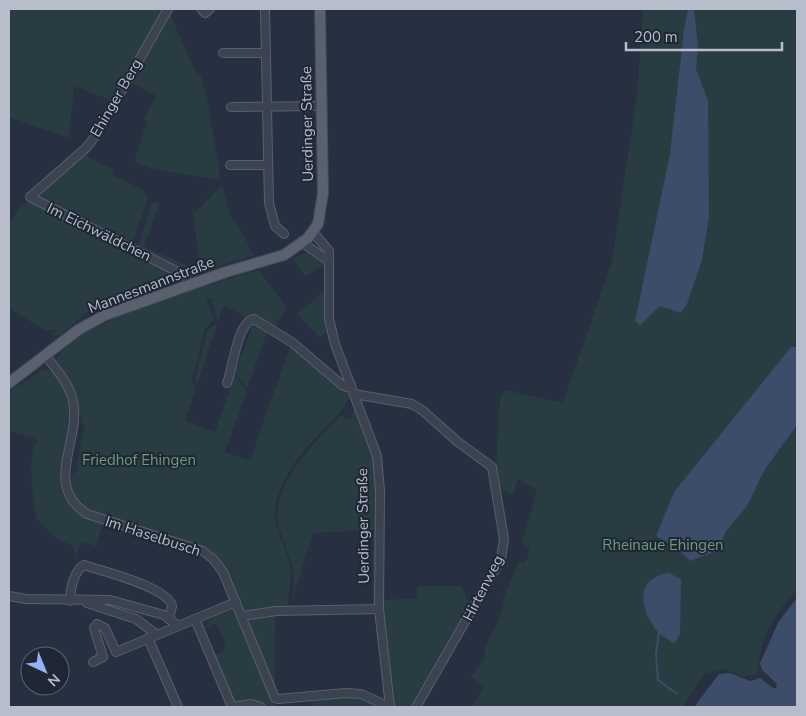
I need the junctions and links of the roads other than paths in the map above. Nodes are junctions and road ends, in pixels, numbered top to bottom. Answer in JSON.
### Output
{"nodes":[{"id":1,"x":168,"y":9,"type":"edge"},
{"id":2,"x":265,"y":9,"type":"edge"},
{"id":3,"x":320,"y":9,"type":"edge"},
{"id":4,"x":223,"y":53,"type":"dead end"},
{"id":5,"x":266,"y":53,"type":"junction"},
{"id":6,"x":322,"y":106,"type":"junction"},
{"id":7,"x":231,"y":107,"type":"dead end"},
{"id":8,"x":267,"y":108,"type":"junction"},
{"id":9,"x":230,"y":165,"type":"dead end"},
{"id":10,"x":268,"y":165,"type":"junction"},
{"id":11,"x":30,"y":197,"type":"joint"},
{"id":12,"x":313,"y":232,"type":"junction"},
{"id":13,"x":284,"y":234,"type":"dead end"},
{"id":14,"x":303,"y":243,"type":"junction"},
{"id":15,"x":329,"y":261,"type":"junction"},
{"id":16,"x":187,"y":286,"type":"junction"},
{"id":17,"x":45,"y":355,"type":"junction"},
{"id":18,"x":9,"y":383,"type":"edge"},
{"id":19,"x":227,"y":383,"type":"dead end"},
{"id":20,"x":351,"y":385,"type":"junction"},
{"id":21,"x":354,"y":394,"type":"junction"},
{"id":22,"x":9,"y":596,"type":"edge"},
{"id":23,"x":70,"y":601,"type":"junction"},
{"id":24,"x":82,"y":602,"type":"junction"},
{"id":25,"x":236,"y":602,"type":"junction"},
{"id":26,"x":379,"y":609,"type":"junction"},
{"id":27,"x":242,"y":616,"type":"junction"},
{"id":28,"x":168,"y":619,"type":"junction"},
{"id":29,"x":195,"y":619,"type":"junction"},
{"id":30,"x":178,"y":626,"type":"junction"},
{"id":31,"x":152,"y":636,"type":"junction"},
{"id":32,"x":93,"y":662,"type":"dead end"},
{"id":33,"x":178,"y":707,"type":"edge"},
{"id":34,"x":232,"y":707,"type":"edge"},
{"id":35,"x":261,"y":707,"type":"edge"},
{"id":36,"x":390,"y":707,"type":"edge"},
{"id":37,"x":416,"y":707,"type":"edge"}],
"edges":[{"from":1,"to":11,"type":"street","name":"Ehinger Berg"},
{"from":2,"to":5,"type":"street"},
{"from":3,"to":6,"type":"main road","name":"Uerdinger Straße"},
{"from":4,"to":5,"type":"street"},
{"from":5,"to":8,"type":"street"},
{"from":6,"to":8,"type":"street"},
{"from":6,"to":12,"type":"main road","name":"Uerdinger Straße"},
{"from":7,"to":8,"type":"street"},
{"from":8,"to":10,"type":"street"},
{"from":9,"to":10,"type":"street"},
{"from":10,"to":13,"type":"street"},
{"from":11,"to":16,"type":"street","name":"Im Eichwäldchen"},
{"from":12,"to":14,"type":"main road","name":"Mannesmannstraße"},
{"from":12,"to":15,"type":"street","name":"Uerdinger Straße"},
{"from":14,"to":15,"type":"street"},
{"from":14,"to":16,"type":"main road","name":"Mannesmannstraße"},
{"from":15,"to":20,"type":"street","name":"Uerdinger Straße"},
{"from":16,"to":17,"type":"main road","name":"Mannesmannstraße"},
{"from":17,"to":18,"type":"main road","name":"Mannesmannstraße"},
{"from":17,"to":25,"type":"street","name":"Im Haselbusch"},
{"from":19,"to":20,"type":"street"},
{"from":20,"to":21,"type":"street","name":"Uerdinger Straße"},
{"from":21,"to":26,"type":"street","name":"Uerdinger Straße"},
{"from":21,"to":37,"type":"street","name":"Hirtenweg"},
{"from":22,"to":23,"type":"street"},
{"from":23,"to":24,"type":"street"},
{"from":23,"to":28,"type":"street"},
{"from":24,"to":28,"type":"street"},
{"from":24,"to":31,"type":"street"},
{"from":25,"to":27,"type":"street","name":"Im Haselbusch"},
{"from":25,"to":29,"type":"street"},
{"from":26,"to":27,"type":"street"},
{"from":26,"to":36,"type":"street","name":"Uerdinger Straße"},
{"from":27,"to":36,"type":"street","name":"Im Haselbusch"},
{"from":28,"to":30,"type":"street"},
{"from":29,"to":30,"type":"street"},
{"from":29,"to":34,"type":"street"},
{"from":30,"to":31,"type":"street"},
{"from":31,"to":32,"type":"street"},
{"from":31,"to":33,"type":"street"},
{"from":34,"to":35,"type":"street"}]}
